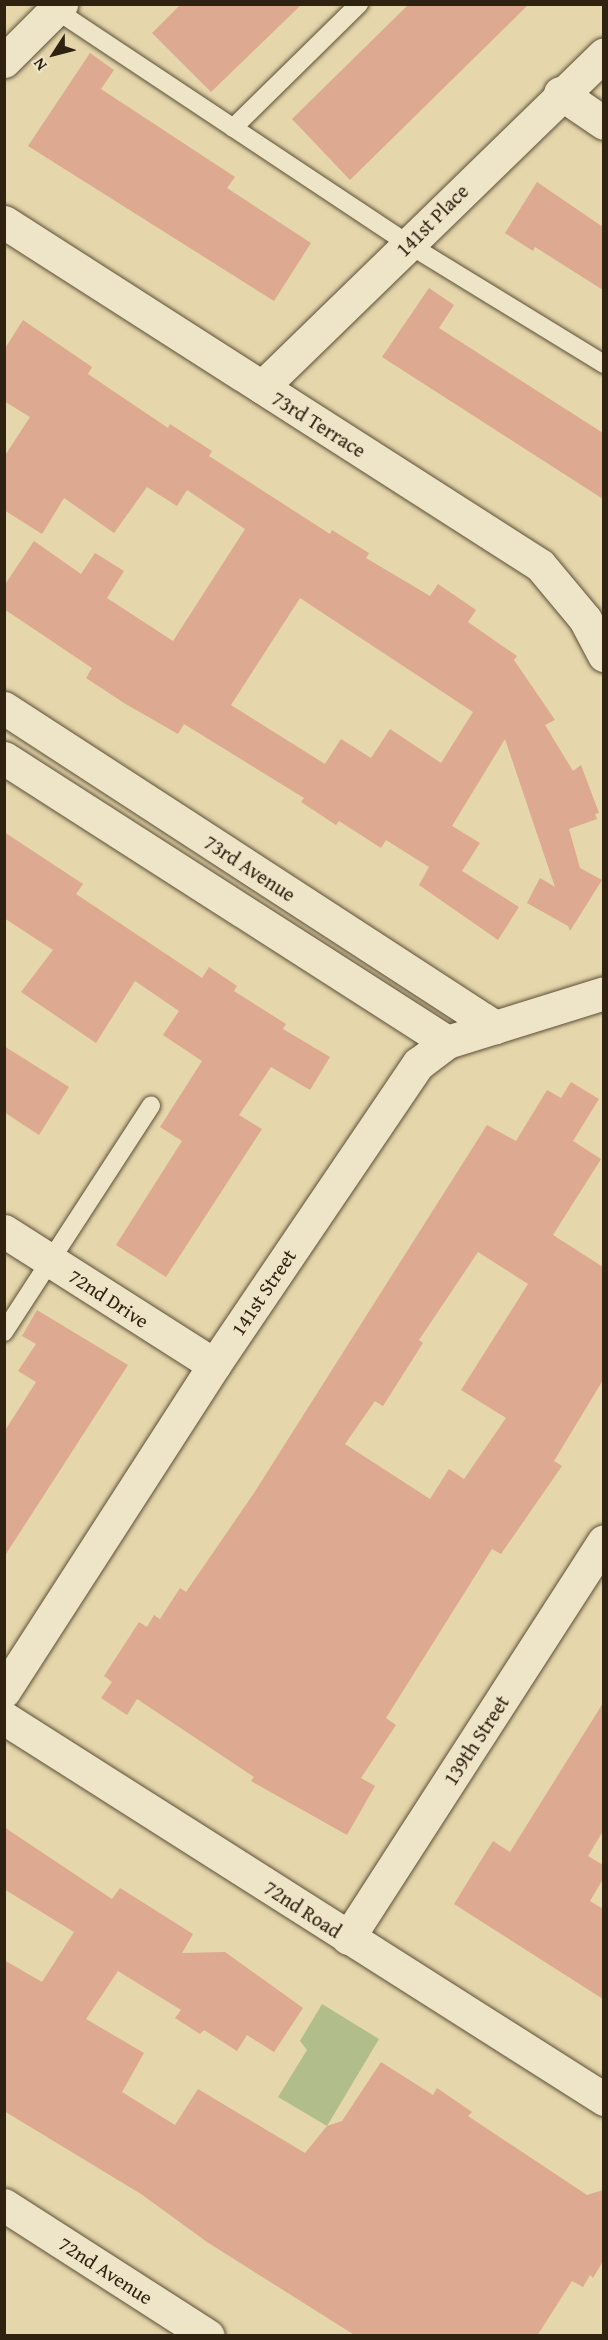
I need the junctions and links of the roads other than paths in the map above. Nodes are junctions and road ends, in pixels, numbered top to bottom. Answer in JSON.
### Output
{"nodes":[{"id":1,"x":359,"y":4,"type":"edge"},
{"id":2,"x":59,"y":7,"type":"edge"},
{"id":3,"x":603,"y":54,"type":"edge"},
{"id":4,"x":4,"y":62,"type":"edge"},
{"id":5,"x":560,"y":93,"type":"junction"},
{"id":6,"x":603,"y":123,"type":"edge"},
{"id":7,"x":233,"y":128,"type":"junction"},
{"id":8,"x":4,"y":222,"type":"edge"},
{"id":9,"x":408,"y":244,"type":"junction"},
{"id":10,"x":603,"y":364,"type":"edge"},
{"id":11,"x":262,"y":387,"type":"junction"},
{"id":12,"x":603,"y":655,"type":"edge"},
{"id":13,"x":4,"y":708,"type":"edge"},
{"id":14,"x":4,"y":758,"type":"edge"},
{"id":15,"x":603,"y":993,"type":"edge"},
{"id":16,"x":495,"y":1027,"type":"junction"},
{"id":17,"x":447,"y":1042,"type":"junction"},
{"id":18,"x":152,"y":1106,"type":"dead end"},
{"id":19,"x":4,"y":1231,"type":"edge"},
{"id":20,"x":50,"y":1260,"type":"junction"},
{"id":21,"x":4,"y":1332,"type":"edge"},
{"id":22,"x":214,"y":1365,"type":"junction"},
{"id":23,"x":603,"y":1541,"type":"edge"},
{"id":24,"x":4,"y":1691,"type":"edge"},
{"id":25,"x":4,"y":1718,"type":"edge"},
{"id":26,"x":348,"y":1938,"type":"junction"},
{"id":27,"x":603,"y":2099,"type":"edge"},
{"id":28,"x":4,"y":2205,"type":"edge"},
{"id":29,"x":208,"y":2336,"type":"edge"}],
"edges":[{"from":1,"to":7,"type":"lane"},
{"from":2,"to":4,"type":"street"},
{"from":2,"to":7,"type":"lane"},
{"from":3,"to":5,"type":"street","name":"141st Place"},
{"from":5,"to":6,"type":"street"},
{"from":5,"to":9,"type":"street","name":"141st Place"},
{"from":7,"to":9,"type":"lane"},
{"from":8,"to":11,"type":"street","name":"73rd Terrace"},
{"from":9,"to":10,"type":"lane"},
{"from":9,"to":11,"type":"street","name":"141st Place"},
{"from":11,"to":12,"type":"street","name":"73rd Terrace"},
{"from":13,"to":16,"type":"street","name":"73rd Avenue"},
{"from":14,"to":17,"type":"street","name":"73rd Avenue"},
{"from":15,"to":16,"type":"street","name":"141st Street"},
{"from":16,"to":17,"type":"street","name":"141st Street"},
{"from":17,"to":22,"type":"street","name":"141st Street"},
{"from":18,"to":20,"type":"lane"},
{"from":19,"to":20,"type":"street","name":"72nd Drive"},
{"from":20,"to":21,"type":"lane"},
{"from":20,"to":22,"type":"street","name":"72nd Drive"},
{"from":22,"to":24,"type":"street","name":"141st Street"},
{"from":23,"to":26,"type":"street","name":"139th Street"},
{"from":25,"to":26,"type":"street","name":"72nd Road"},
{"from":26,"to":27,"type":"street","name":"72nd Road"},
{"from":28,"to":29,"type":"street","name":"72nd Avenue"}]}
